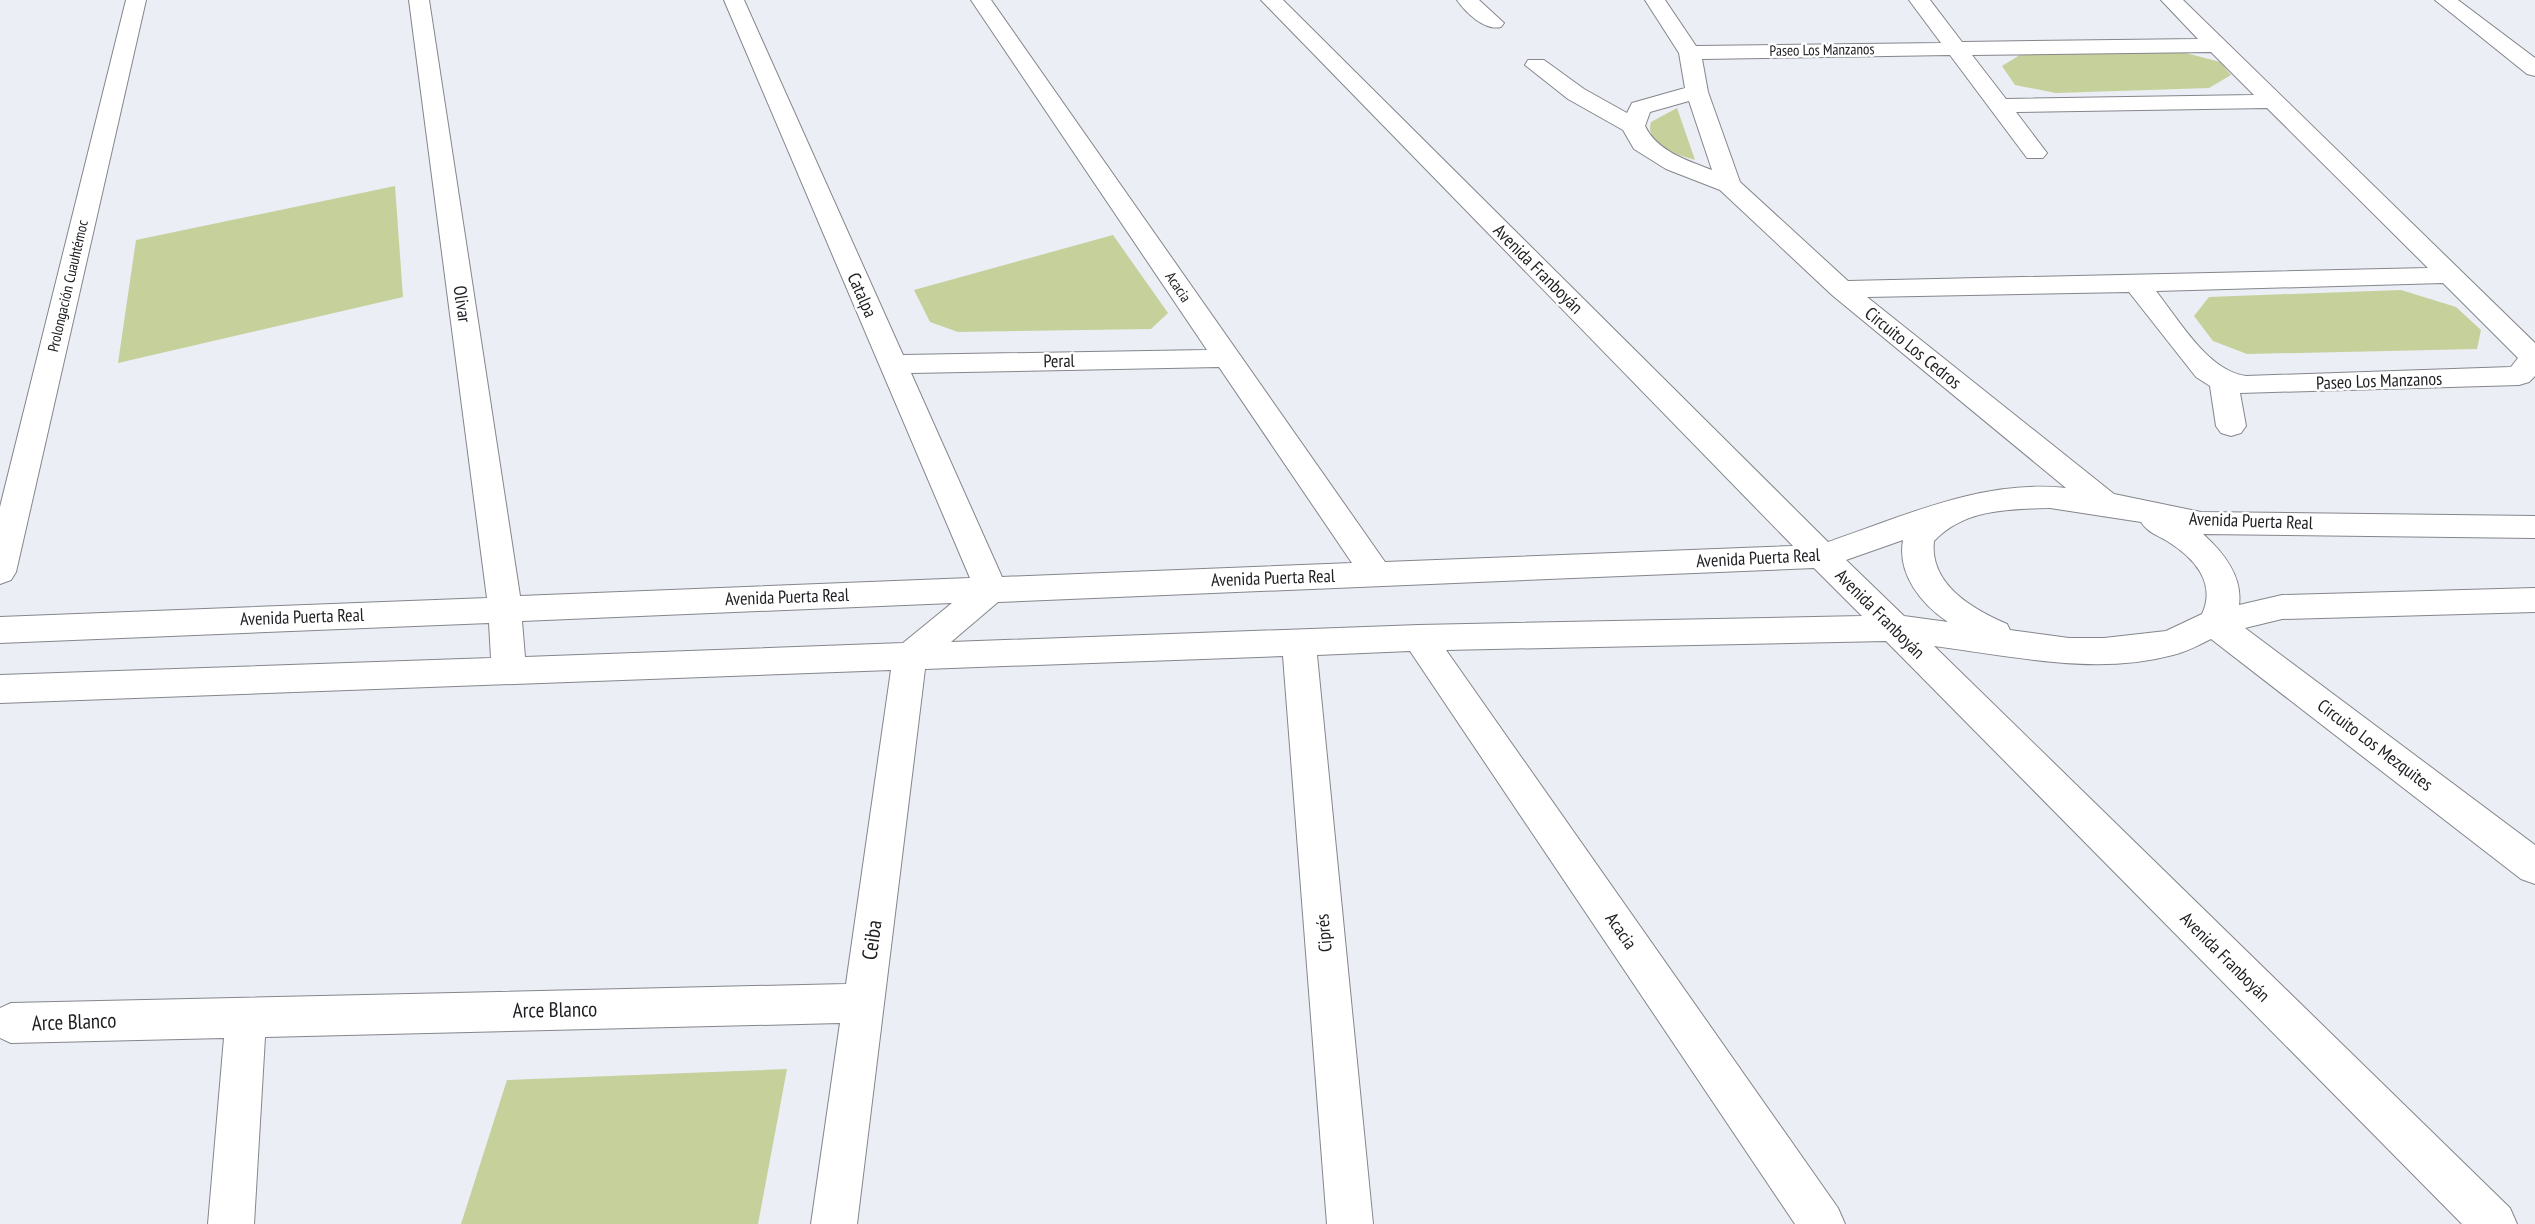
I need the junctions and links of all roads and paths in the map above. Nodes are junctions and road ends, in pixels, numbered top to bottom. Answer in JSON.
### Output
{"nodes":[{"id":1,"x":136,"y":0,"type":"edge"},
{"id":2,"x":419,"y":0,"type":"edge"},
{"id":3,"x":734,"y":0,"type":"edge"},
{"id":4,"x":981,"y":0,"type":"edge"},
{"id":5,"x":1271,"y":0,"type":"edge"},
{"id":6,"x":1467,"y":0,"type":"edge"},
{"id":7,"x":1655,"y":0,"type":"edge"},
{"id":8,"x":1918,"y":0,"type":"edge"},
{"id":9,"x":2171,"y":0,"type":"edge"},
{"id":10,"x":2445,"y":0,"type":"edge"},
{"id":11,"x":1494,"y":23,"type":"dead end"},
{"id":12,"x":2496,"y":39,"type":"junction"},
{"id":13,"x":2525,"y":39,"type":"dead end"},
{"id":14,"x":2218,"y":45,"type":"junction"},
{"id":15,"x":1955,"y":48,"type":"junction"},
{"id":16,"x":1689,"y":53,"type":"junction"},
{"id":17,"x":1536,"y":65,"type":"dead end"},
{"id":18,"x":2535,"y":69,"type":"edge"},
{"id":19,"x":1697,"y":92,"type":"junction"},
{"id":20,"x":2270,"y":101,"type":"junction"},
{"id":21,"x":2000,"y":105,"type":"junction"},
{"id":22,"x":1633,"y":126,"type":"junction"},
{"id":23,"x":2035,"y":153,"type":"dead end"},
{"id":24,"x":1730,"y":185,"type":"junction"},
{"id":25,"x":2446,"y":275,"type":"junction"},
{"id":26,"x":2136,"y":284,"type":"junction"},
{"id":27,"x":1841,"y":289,"type":"junction"},
{"id":28,"x":1227,"y":358,"type":"junction"},
{"id":29,"x":892,"y":364,"type":"junction"},
{"id":30,"x":2532,"y":366,"type":"edge"},
{"id":31,"x":2224,"y":382,"type":"junction"},
{"id":32,"x":2230,"y":426,"type":"dead end"},
{"id":33,"x":2103,"y":503,"type":"junction"},
{"id":34,"x":1975,"y":504,"type":"junction"},
{"id":35,"x":2535,"y":527,"type":"edge"},
{"id":36,"x":1822,"y":556,"type":"junction"},
{"id":37,"x":0,"y":572,"type":"edge"},
{"id":38,"x":1376,"y":574,"type":"junction"},
{"id":39,"x":991,"y":589,"type":"junction"},
{"id":40,"x":2535,"y":600,"type":"edge"},
{"id":41,"x":505,"y":608,"type":"junction"},
{"id":42,"x":2214,"y":623,"type":"junction"},
{"id":43,"x":1895,"y":628,"type":"junction"},
{"id":44,"x":0,"y":630,"type":"edge"},
{"id":45,"x":1419,"y":638,"type":"junction"},
{"id":46,"x":1299,"y":643,"type":"junction"},
{"id":47,"x":2026,"y":644,"type":"junction"},
{"id":48,"x":910,"y":657,"type":"junction"},
{"id":49,"x":509,"y":671,"type":"junction"},
{"id":50,"x":0,"y":689,"type":"edge"},
{"id":51,"x":2528,"y":856,"type":"edge"},
{"id":52,"x":864,"y":1003,"type":"junction"},
{"id":53,"x":246,"y":1017,"type":"junction"},
{"id":54,"x":11,"y":1023,"type":"dead end"},
{"id":55,"x":231,"y":1224,"type":"edge"},
{"id":56,"x":834,"y":1224,"type":"edge"},
{"id":57,"x":1350,"y":1224,"type":"edge"},
{"id":58,"x":1822,"y":1224,"type":"edge"},
{"id":59,"x":2494,"y":1224,"type":"edge"}],
"edges":[{"from":1,"to":37,"type":"street","name":"Prolongación Cuauhtémoc"},
{"from":2,"to":41,"type":"street","name":"Olivar"},
{"from":3,"to":29,"type":"street","name":"Catalpa"},
{"from":4,"to":28,"type":"street","name":"Acacia"},
{"from":5,"to":36,"type":"street","name":"Avenida Franboyán"},
{"from":6,"to":11,"type":"street"},
{"from":7,"to":16,"type":"street","name":"Circuito Los Cedros"},
{"from":8,"to":15,"type":"street"},
{"from":9,"to":14,"type":"street","name":"Paseo Los Manzanos"},
{"from":10,"to":12,"type":"street"},
{"from":12,"to":13,"type":"street"},
{"from":12,"to":18,"type":"street"},
{"from":14,"to":15,"type":"street","name":"Paseo Los Manzanos"},
{"from":14,"to":20,"type":"street","name":"Paseo Los Manzanos"},
{"from":15,"to":16,"type":"street","name":"Paseo Los Manzanos"},
{"from":15,"to":21,"type":"street"},
{"from":16,"to":19,"type":"street","name":"Circuito Los Cedros"},
{"from":17,"to":22,"type":"street","name":"Circuito Los Cedros"},
{"from":19,"to":22,"type":"street"},
{"from":19,"to":24,"type":"street","name":"Circuito Los Cedros"},
{"from":20,"to":21,"type":"street"},
{"from":20,"to":25,"type":"street","name":"Paseo Los Manzanos"},
{"from":21,"to":23,"type":"street"},
{"from":22,"to":24,"type":"street","name":"Circuito Los Cedros"},
{"from":24,"to":27,"type":"street","name":"Circuito Los Cedros"},
{"from":25,"to":26,"type":"street"},
{"from":25,"to":30,"type":"street","name":"Paseo Los Manzanos"},
{"from":26,"to":27,"type":"street"},
{"from":26,"to":31,"type":"street"},
{"from":27,"to":33,"type":"street","name":"Circuito Los Cedros"},
{"from":28,"to":29,"type":"street","name":"Peral"},
{"from":28,"to":38,"type":"street","name":"Acacia"},
{"from":29,"to":39,"type":"street","name":"Catalpa"},
{"from":30,"to":31,"type":"street","name":"Paseo Los Manzanos"},
{"from":31,"to":32,"type":"street"},
{"from":33,"to":34,"type":"street","name":"Avenida Puerta Real"},
{"from":33,"to":35,"type":"street","name":"Avenida Puerta Real"},
{"from":33,"to":42,"type":"street"},
{"from":34,"to":36,"type":"street","name":"Avenida Puerta Real"},
{"from":34,"to":47,"type":"street"},
{"from":36,"to":38,"type":"street","name":"Avenida Puerta Real"},
{"from":36,"to":43,"type":"street","name":"Avenida Franboyán"},
{"from":38,"to":39,"type":"street","name":"Avenida Puerta Real"},
{"from":39,"to":41,"type":"street","name":"Avenida Puerta Real"},
{"from":39,"to":48,"type":"street"},
{"from":40,"to":42,"type":"street"},
{"from":41,"to":44,"type":"street","name":"Avenida Puerta Real"},
{"from":41,"to":49,"type":"street","name":"Olivar"},
{"from":42,"to":47,"type":"street"},
{"from":42,"to":51,"type":"street","name":"Circuito Los Mezquites"},
{"from":43,"to":45,"type":"street"},
{"from":43,"to":47,"type":"street"},
{"from":43,"to":59,"type":"street","name":"Avenida Franboyán"},
{"from":45,"to":46,"type":"street"},
{"from":45,"to":58,"type":"street","name":"Acacia"},
{"from":46,"to":48,"type":"street"},
{"from":46,"to":57,"type":"street","name":"Ciprés"},
{"from":48,"to":49,"type":"street"},
{"from":48,"to":52,"type":"street","name":"Ceiba"},
{"from":49,"to":50,"type":"street"},
{"from":52,"to":53,"type":"street","name":"Arce Blanco"},
{"from":52,"to":56,"type":"street","name":"Ceiba"},
{"from":53,"to":54,"type":"street","name":"Arce Blanco"},
{"from":53,"to":55,"type":"street"}]}
